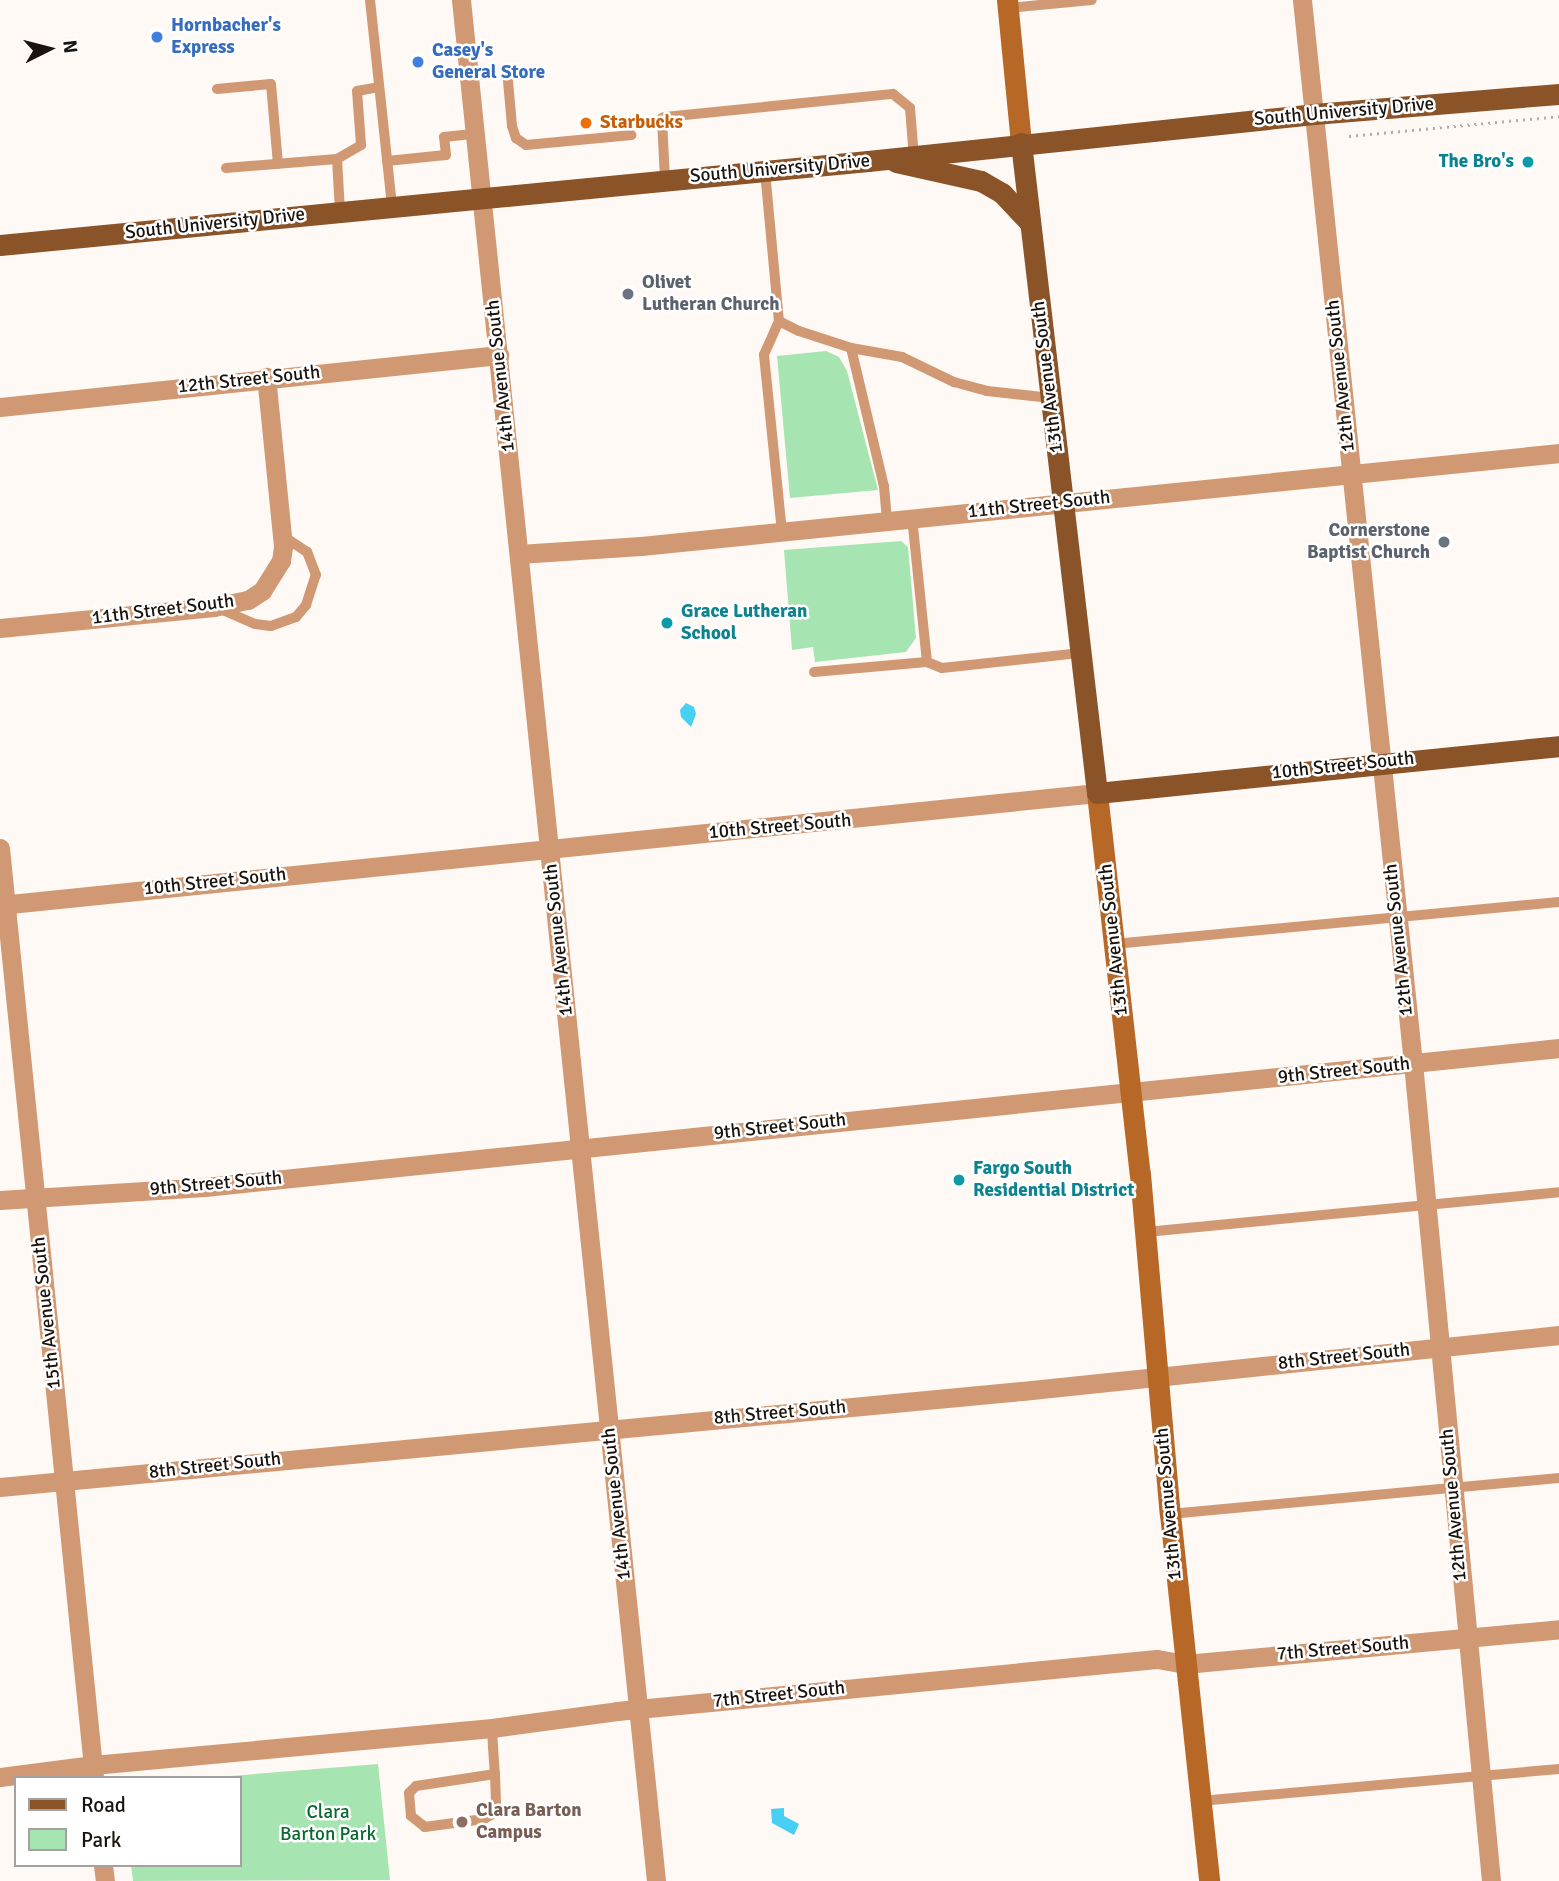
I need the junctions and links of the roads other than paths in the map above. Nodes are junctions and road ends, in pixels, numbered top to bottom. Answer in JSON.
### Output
{"nodes":[{"id":1,"x":370,"y":0,"type":"edge"},
{"id":2,"x":461,"y":0,"type":"edge"},
{"id":3,"x":1092,"y":0,"type":"edge"},
{"id":4,"x":1302,"y":0,"type":"edge"},
{"id":5,"x":1007,"y":4,"type":"edge"},
{"id":6,"x":508,"y":81,"type":"dead end"},
{"id":7,"x":379,"y":87,"type":"junction"},
{"id":8,"x":218,"y":89,"type":"dead end"},
{"id":9,"x":1559,"y":94,"type":"edge"},
{"id":10,"x":1314,"y":114,"type":"junction"},
{"id":11,"x":476,"y":134,"type":"junction"},
{"id":12,"x":632,"y":135,"type":"dead end"},
{"id":13,"x":1021,"y":143,"type":"junction"},
{"id":14,"x":337,"y":159,"type":"junction"},
{"id":15,"x":387,"y":161,"type":"junction"},
{"id":16,"x":915,"y":161,"type":"junction"},
{"id":17,"x":278,"y":164,"type":"junction"},
{"id":18,"x":226,"y":167,"type":"dead end"},
{"id":19,"x":765,"y":171,"type":"junction"},
{"id":20,"x":665,"y":180,"type":"junction"},
{"id":21,"x":482,"y":197,"type":"junction"},
{"id":22,"x":391,"y":206,"type":"junction"},
{"id":23,"x":340,"y":212,"type":"junction"},
{"id":24,"x":1030,"y":223,"type":"junction"},
{"id":25,"x":0,"y":245,"type":"edge"},
{"id":26,"x":779,"y":321,"type":"junction"},
{"id":27,"x":851,"y":348,"type":"junction"},
{"id":28,"x":499,"y":355,"type":"junction"},
{"id":29,"x":266,"y":377,"type":"junction"},
{"id":30,"x":1051,"y":398,"type":"junction"},
{"id":31,"x":0,"y":407,"type":"edge"},
{"id":32,"x":1559,"y":453,"type":"edge"},
{"id":33,"x":1351,"y":474,"type":"junction"},
{"id":34,"x":1064,"y":503,"type":"junction"},
{"id":35,"x":911,"y":518,"type":"junction"},
{"id":36,"x":887,"y":520,"type":"junction"},
{"id":37,"x":782,"y":532,"type":"junction"},
{"id":38,"x":282,"y":536,"type":"junction"},
{"id":39,"x":519,"y":554,"type":"junction"},
{"id":40,"x":214,"y":607,"type":"junction"},
{"id":41,"x":0,"y":628,"type":"edge"},
{"id":42,"x":1081,"y":653,"type":"junction"},
{"id":43,"x":927,"y":662,"type":"junction"},
{"id":44,"x":814,"y":672,"type":"dead end"},
{"id":45,"x":1559,"y":746,"type":"edge"},
{"id":46,"x":1380,"y":762,"type":"junction"},
{"id":47,"x":1097,"y":793,"type":"junction"},
{"id":48,"x":0,"y":848,"type":"edge"},
{"id":49,"x":549,"y":849,"type":"junction"},
{"id":50,"x":1559,"y":902,"type":"edge"},
{"id":51,"x":3,"y":904,"type":"edge"},
{"id":52,"x":1396,"y":917,"type":"junction"},
{"id":53,"x":1114,"y":944,"type":"junction"},
{"id":54,"x":1559,"y":1048,"type":"edge"},
{"id":55,"x":1413,"y":1063,"type":"junction"},
{"id":56,"x":1131,"y":1092,"type":"junction"},
{"id":57,"x":581,"y":1147,"type":"junction"},
{"id":58,"x":1559,"y":1192,"type":"edge"},
{"id":59,"x":36,"y":1198,"type":"junction"},
{"id":60,"x":0,"y":1200,"type":"edge"},
{"id":61,"x":1426,"y":1205,"type":"junction"},
{"id":62,"x":1145,"y":1233,"type":"junction"},
{"id":63,"x":1559,"y":1335,"type":"edge"},
{"id":64,"x":1439,"y":1347,"type":"junction"},
{"id":65,"x":1157,"y":1376,"type":"junction"},
{"id":66,"x":610,"y":1428,"type":"junction"},
{"id":67,"x":1559,"y":1478,"type":"edge"},
{"id":68,"x":64,"y":1481,"type":"junction"},
{"id":69,"x":0,"y":1487,"type":"edge"},
{"id":70,"x":1453,"y":1488,"type":"junction"},
{"id":71,"x":1170,"y":1514,"type":"junction"},
{"id":72,"x":1559,"y":1629,"type":"edge"},
{"id":73,"x":1467,"y":1637,"type":"junction"},
{"id":74,"x":1185,"y":1664,"type":"junction"},
{"id":75,"x":638,"y":1709,"type":"junction"},
{"id":76,"x":492,"y":1728,"type":"junction"},
{"id":77,"x":1559,"y":1769,"type":"edge"},
{"id":78,"x":94,"y":1771,"type":"edge"},
{"id":79,"x":495,"y":1774,"type":"junction"},
{"id":80,"x":16,"y":1776,"type":"edge"},
{"id":81,"x":1480,"y":1776,"type":"junction"},
{"id":82,"x":1200,"y":1801,"type":"junction"},
{"id":83,"x":656,"y":1881,"type":"edge"},
{"id":84,"x":1209,"y":1881,"type":"edge"},
{"id":85,"x":1491,"y":1881,"type":"edge"}],
"edges":[{"from":1,"to":7,"type":"lane"},
{"from":2,"to":11,"type":"street","name":"14th Avenue South"},
{"from":3,"to":5,"type":"lane"},
{"from":4,"to":10,"type":"street","name":"12th Avenue South"},
{"from":5,"to":13,"type":"street","name":"13th Avenue South"},
{"from":6,"to":12,"type":"lane"},
{"from":7,"to":14,"type":"lane"},
{"from":7,"to":15,"type":"lane"},
{"from":8,"to":17,"type":"lane"},
{"from":9,"to":10,"type":"main road","name":"South University Drive"},
{"from":10,"to":13,"type":"main road","name":"South University Drive"},
{"from":10,"to":33,"type":"street","name":"12th Avenue South"},
{"from":11,"to":15,"type":"lane"},
{"from":11,"to":21,"type":"street","name":"14th Avenue South"},
{"from":13,"to":16,"type":"main road","name":"South University Drive"},
{"from":13,"to":24,"type":"main road","name":"13th Avenue South"},
{"from":14,"to":17,"type":"lane"},
{"from":14,"to":23,"type":"lane"},
{"from":15,"to":22,"type":"lane"},
{"from":16,"to":19,"type":"main road","name":"South University Drive"},
{"from":16,"to":20,"type":"lane"},
{"from":16,"to":24,"type":"main road"},
{"from":17,"to":18,"type":"lane"},
{"from":19,"to":20,"type":"main road","name":"South University Drive"},
{"from":19,"to":26,"type":"lane"},
{"from":20,"to":21,"type":"main road","name":"South University Drive"},
{"from":21,"to":22,"type":"main road","name":"South University Drive"},
{"from":21,"to":28,"type":"street","name":"14th Avenue South"},
{"from":22,"to":23,"type":"main road","name":"South University Drive"},
{"from":23,"to":25,"type":"main road","name":"South University Drive"},
{"from":24,"to":30,"type":"main road","name":"13th Avenue South"},
{"from":26,"to":27,"type":"lane"},
{"from":26,"to":37,"type":"lane"},
{"from":27,"to":30,"type":"lane"},
{"from":27,"to":36,"type":"lane"},
{"from":28,"to":29,"type":"street","name":"12th Street South"},
{"from":28,"to":39,"type":"street","name":"14th Avenue South"},
{"from":29,"to":31,"type":"street","name":"12th Street South"},
{"from":29,"to":38,"type":"street","name":"11th Street South"},
{"from":30,"to":34,"type":"main road","name":"13th Avenue South"},
{"from":32,"to":33,"type":"street","name":"11th Street South"},
{"from":33,"to":34,"type":"street","name":"11th Street South"},
{"from":33,"to":46,"type":"street","name":"12th Avenue South"},
{"from":34,"to":35,"type":"street","name":"11th Street South"},
{"from":34,"to":42,"type":"main road","name":"13th Avenue South"},
{"from":35,"to":36,"type":"street","name":"11th Street South"},
{"from":35,"to":43,"type":"lane"},
{"from":36,"to":37,"type":"street","name":"11th Street South"},
{"from":37,"to":39,"type":"street","name":"11th Street South"},
{"from":38,"to":40,"type":"street","name":"11th Street South"},
{"from":38,"to":40,"type":"lane"},
{"from":39,"to":49,"type":"street","name":"14th Avenue South"},
{"from":40,"to":41,"type":"street","name":"11th Street South"},
{"from":42,"to":43,"type":"lane"},
{"from":42,"to":47,"type":"main road","name":"13th Avenue South"},
{"from":43,"to":44,"type":"lane"},
{"from":45,"to":46,"type":"main road","name":"10th Street South"},
{"from":46,"to":47,"type":"main road","name":"10th Street South"},
{"from":46,"to":52,"type":"street","name":"12th Avenue South"},
{"from":47,"to":49,"type":"street","name":"10th Street South"},
{"from":47,"to":53,"type":"street","name":"13th Avenue South"},
{"from":48,"to":51,"type":"street","name":"15th Avenue South"},
{"from":49,"to":51,"type":"street","name":"10th Street South"},
{"from":49,"to":57,"type":"street","name":"14th Avenue South"},
{"from":50,"to":52,"type":"lane"},
{"from":51,"to":59,"type":"street","name":"15th Avenue South"},
{"from":52,"to":53,"type":"lane"},
{"from":52,"to":55,"type":"street","name":"12th Avenue South"},
{"from":53,"to":56,"type":"street","name":"13th Avenue South"},
{"from":54,"to":55,"type":"street","name":"9th Street South"},
{"from":55,"to":56,"type":"street","name":"9th Street South"},
{"from":55,"to":61,"type":"street","name":"12th Avenue South"},
{"from":56,"to":57,"type":"street","name":"9th Street South"},
{"from":56,"to":62,"type":"street","name":"13th Avenue South"},
{"from":57,"to":59,"type":"street","name":"9th Street South"},
{"from":57,"to":66,"type":"street","name":"14th Avenue South"},
{"from":58,"to":61,"type":"lane"},
{"from":59,"to":60,"type":"street","name":"9th Street South"},
{"from":59,"to":68,"type":"street","name":"15th Avenue South"},
{"from":61,"to":62,"type":"lane"},
{"from":61,"to":64,"type":"street","name":"12th Avenue South"},
{"from":62,"to":65,"type":"street","name":"13th Avenue South"},
{"from":63,"to":64,"type":"street","name":"8th Street South"},
{"from":64,"to":65,"type":"street","name":"8th Street South"},
{"from":64,"to":70,"type":"street","name":"12th Avenue South"},
{"from":65,"to":66,"type":"street","name":"8th Street South"},
{"from":65,"to":71,"type":"street","name":"13th Avenue South"},
{"from":66,"to":68,"type":"street","name":"8th Street South"},
{"from":66,"to":75,"type":"street","name":"14th Avenue South"},
{"from":67,"to":70,"type":"lane"},
{"from":68,"to":69,"type":"street","name":"8th Street South"},
{"from":68,"to":78,"type":"street","name":"15th Avenue South"},
{"from":70,"to":71,"type":"lane"},
{"from":70,"to":73,"type":"street","name":"12th Avenue South"},
{"from":71,"to":74,"type":"street","name":"13th Avenue South"},
{"from":72,"to":73,"type":"street","name":"7th Street South"},
{"from":73,"to":74,"type":"street","name":"7th Street South"},
{"from":73,"to":81,"type":"street","name":"12th Avenue South"},
{"from":74,"to":75,"type":"street","name":"7th Street South"},
{"from":74,"to":82,"type":"street","name":"13th Avenue South"},
{"from":75,"to":76,"type":"street","name":"7th Street South"},
{"from":75,"to":83,"type":"street","name":"14th Avenue South"},
{"from":76,"to":78,"type":"street","name":"7th Street South"},
{"from":76,"to":79,"type":"lane"},
{"from":77,"to":81,"type":"lane"},
{"from":78,"to":80,"type":"street","name":"7th Street South"},
{"from":79,"to":79,"type":"lane"},
{"from":81,"to":82,"type":"lane"},
{"from":81,"to":85,"type":"street","name":"12th Avenue South"},
{"from":82,"to":84,"type":"street","name":"13th Avenue South"}]}
